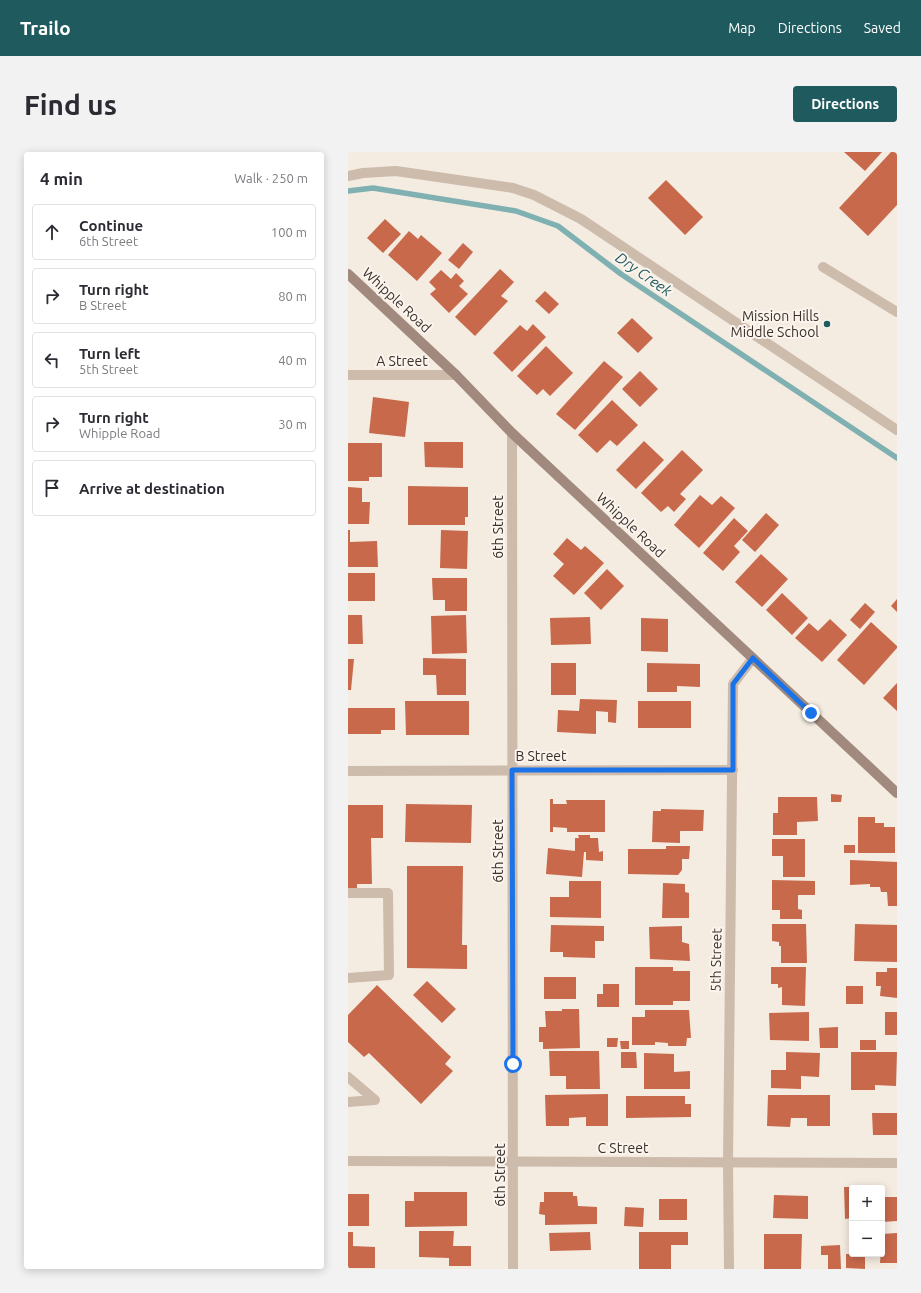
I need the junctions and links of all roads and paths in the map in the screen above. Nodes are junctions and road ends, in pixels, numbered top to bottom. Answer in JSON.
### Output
{"nodes":[{"id":1,"x":348,"y":176,"type":"edge"},
{"id":2,"x":823,"y":267,"type":"dead end"},
{"id":3,"x":348,"y":274,"type":"edge"},
{"id":4,"x":897,"y":312,"type":"edge"},
{"id":5,"x":348,"y":375,"type":"edge"},
{"id":6,"x":456,"y":375,"type":"junction"},
{"id":7,"x":897,"y":430,"type":"edge"},
{"id":8,"x":512,"y":433,"type":"junction"},
{"id":9,"x":753,"y":658,"type":"junction"},
{"id":10,"x":512,"y":770,"type":"junction"},
{"id":11,"x":733,"y":770,"type":"junction"},
{"id":12,"x":348,"y":771,"type":"edge"},
{"id":13,"x":897,"y":793,"type":"edge"},
{"id":14,"x":348,"y":893,"type":"edge"},
{"id":15,"x":348,"y":978,"type":"edge"},
{"id":16,"x":348,"y":1077,"type":"edge"},
{"id":17,"x":348,"y":1102,"type":"edge"},
{"id":18,"x":348,"y":1161,"type":"edge"},
{"id":19,"x":514,"y":1161,"type":"junction"},
{"id":20,"x":728,"y":1162,"type":"junction"},
{"id":21,"x":897,"y":1163,"type":"edge"},
{"id":22,"x":513,"y":1269,"type":"edge"},
{"id":23,"x":729,"y":1269,"type":"edge"}],
"edges":[{"from":1,"to":7,"type":"street"},
{"from":2,"to":4,"type":"street"},
{"from":3,"to":6,"type":"main road","name":"Whipple Road"},
{"from":5,"to":6,"type":"street","name":"A Street"},
{"from":6,"to":8,"type":"main road","name":"Whipple Road"},
{"from":8,"to":9,"type":"main road","name":"Whipple Road"},
{"from":8,"to":10,"type":"street","name":"6th Street"},
{"from":9,"to":11,"type":"street","name":"5th Street"},
{"from":9,"to":13,"type":"main road","name":"Whipple Road"},
{"from":10,"to":11,"type":"street","name":"B Street"},
{"from":10,"to":12,"type":"street","name":"B Street"},
{"from":10,"to":19,"type":"street","name":"6th Street"},
{"from":11,"to":20,"type":"street","name":"5th Street"},
{"from":14,"to":15,"type":"street"},
{"from":16,"to":17,"type":"street"},
{"from":18,"to":19,"type":"street","name":"C Street"},
{"from":19,"to":20,"type":"street","name":"C Street"},
{"from":19,"to":22,"type":"street","name":"6th Street"},
{"from":20,"to":21,"type":"street","name":"C Street"},
{"from":20,"to":23,"type":"street","name":"5th Street"}]}
